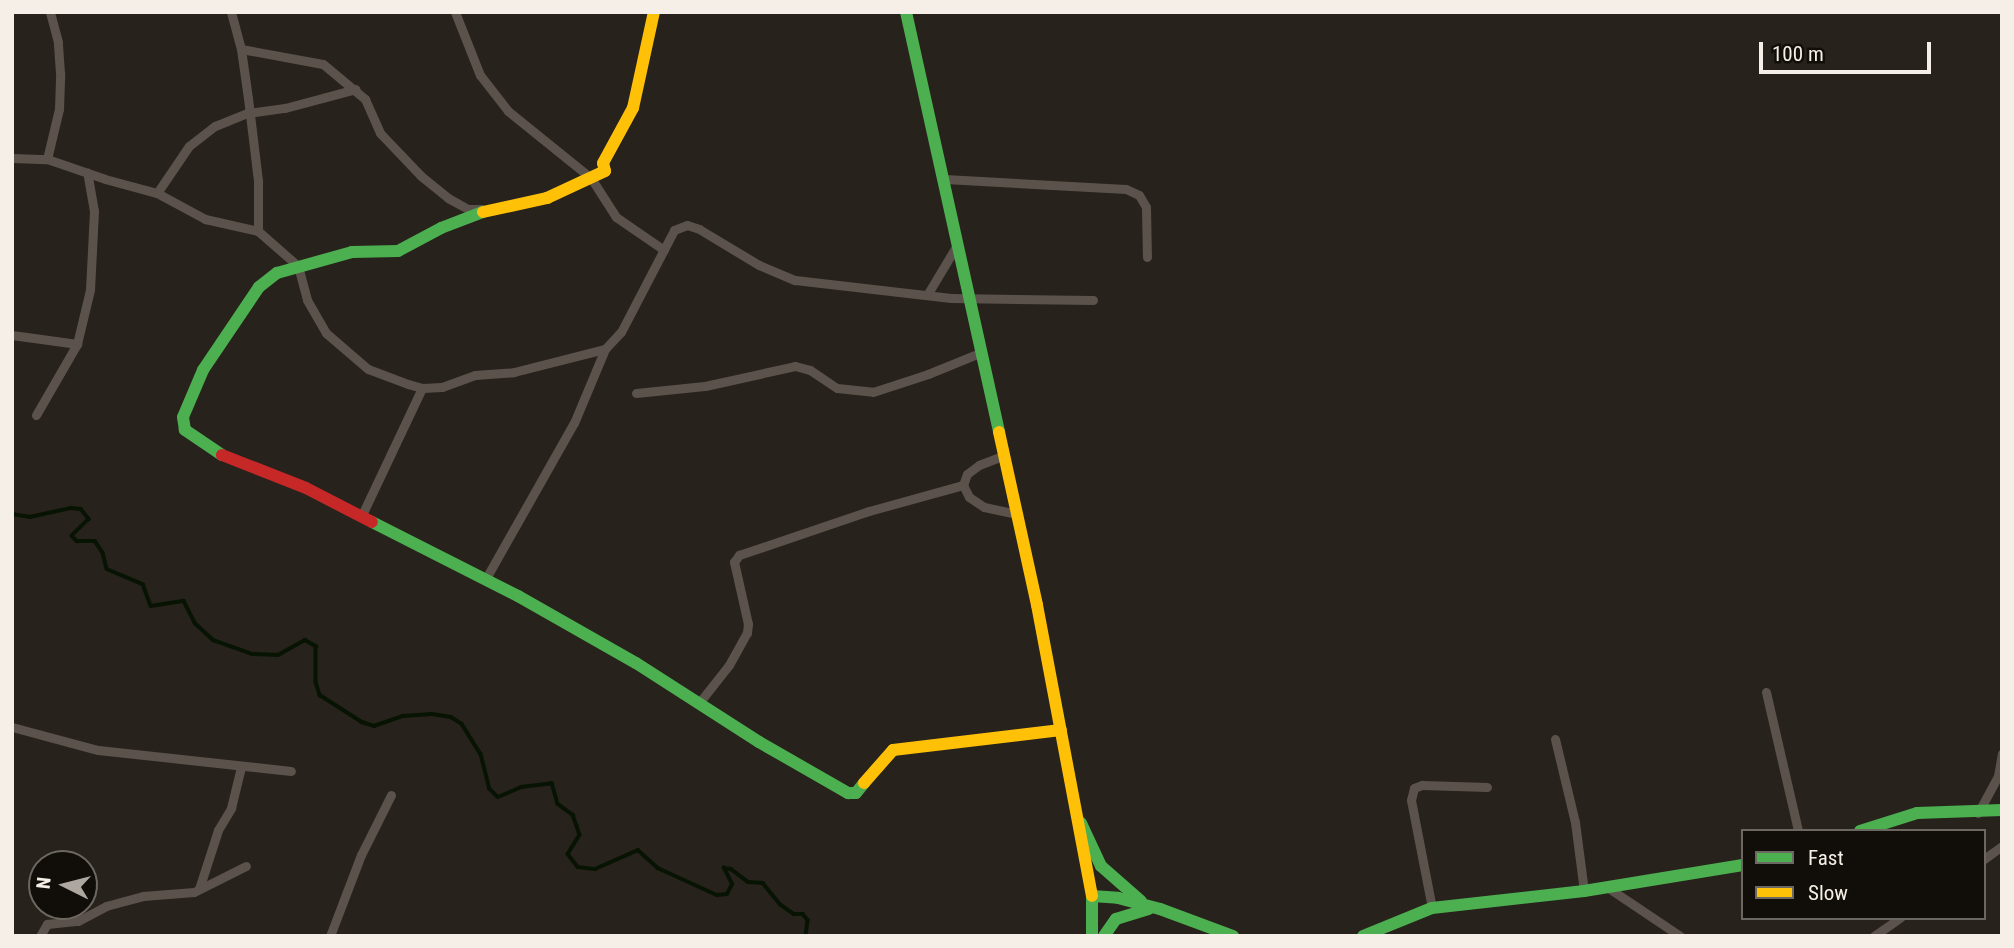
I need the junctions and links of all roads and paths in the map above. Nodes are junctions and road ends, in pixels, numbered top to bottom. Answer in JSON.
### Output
{"nodes":[{"id":1,"x":50,"y":12,"type":"edge"},
{"id":2,"x":231,"y":12,"type":"edge"},
{"id":3,"x":454,"y":12,"type":"edge"},
{"id":4,"x":654,"y":12,"type":"edge"},
{"id":5,"x":906,"y":12,"type":"edge"},
{"id":6,"x":241,"y":49,"type":"junction"},
{"id":7,"x":356,"y":89,"type":"junction"},
{"id":8,"x":248,"y":113,"type":"junction"},
{"id":9,"x":12,"y":158,"type":"edge"},
{"id":10,"x":47,"y":159,"type":"junction"},
{"id":11,"x":87,"y":173,"type":"junction"},
{"id":12,"x":591,"y":178,"type":"junction"},
{"id":13,"x":945,"y":179,"type":"junction"},
{"id":14,"x":157,"y":193,"type":"junction"},
{"id":15,"x":490,"y":209,"type":"junction"},
{"id":16,"x":258,"y":231,"type":"junction"},
{"id":17,"x":957,"y":244,"type":"junction"},
{"id":18,"x":664,"y":250,"type":"junction"},
{"id":19,"x":1147,"y":257,"type":"dead end"},
{"id":20,"x":299,"y":266,"type":"junction"},
{"id":21,"x":927,"y":295,"type":"junction"},
{"id":22,"x":969,"y":298,"type":"junction"},
{"id":23,"x":1093,"y":300,"type":"dead end"},
{"id":24,"x":12,"y":335,"type":"edge"},
{"id":25,"x":77,"y":344,"type":"junction"},
{"id":26,"x":606,"y":349,"type":"junction"},
{"id":27,"x":982,"y":352,"type":"junction"},
{"id":28,"x":422,"y":388,"type":"junction"},
{"id":29,"x":636,"y":393,"type":"dead end"},
{"id":30,"x":36,"y":415,"type":"dead end"},
{"id":31,"x":1005,"y":455,"type":"junction"},
{"id":32,"x":963,"y":485,"type":"junction"},
{"id":33,"x":1018,"y":514,"type":"junction"},
{"id":34,"x":361,"y":517,"type":"junction"},
{"id":35,"x":485,"y":580,"type":"junction"},
{"id":36,"x":1766,"y":692,"type":"dead end"},
{"id":37,"x":699,"y":703,"type":"junction"},
{"id":38,"x":12,"y":727,"type":"edge"},
{"id":39,"x":1061,"y":730,"type":"junction"},
{"id":40,"x":1555,"y":739,"type":"dead end"},
{"id":41,"x":2002,"y":754,"type":"edge"},
{"id":42,"x":241,"y":767,"type":"junction"},
{"id":43,"x":291,"y":771,"type":"dead end"},
{"id":44,"x":1487,"y":786,"type":"dead end"},
{"id":45,"x":391,"y":795,"type":"dead end"},
{"id":46,"x":2002,"y":810,"type":"edge"},
{"id":47,"x":1978,"y":813,"type":"junction"},
{"id":48,"x":1081,"y":823,"type":"junction"},
{"id":49,"x":1798,"y":829,"type":"edge"},
{"id":50,"x":1865,"y":829,"type":"edge"},
{"id":51,"x":2002,"y":846,"type":"edge"},
{"id":52,"x":1986,"y":858,"type":"edge"},
{"id":53,"x":1741,"y":865,"type":"edge"},
{"id":54,"x":246,"y":866,"type":"dead end"},
{"id":55,"x":1607,"y":887,"type":"junction"},
{"id":56,"x":199,"y":889,"type":"junction"},
{"id":57,"x":1584,"y":891,"type":"junction"},
{"id":58,"x":1092,"y":896,"type":"junction"},
{"id":59,"x":1154,"y":907,"type":"junction"},
{"id":60,"x":1432,"y":908,"type":"junction"},
{"id":61,"x":1897,"y":920,"type":"edge"},
{"id":62,"x":40,"y":936,"type":"edge"},
{"id":63,"x":330,"y":936,"type":"edge"},
{"id":64,"x":1092,"y":936,"type":"edge"},
{"id":65,"x":1104,"y":936,"type":"edge"},
{"id":66,"x":1233,"y":936,"type":"edge"},
{"id":67,"x":1363,"y":936,"type":"edge"},
{"id":68,"x":1680,"y":936,"type":"edge"},
{"id":69,"x":1874,"y":936,"type":"edge"}],
"edges":[{"from":1,"to":10,"type":"street"},
{"from":2,"to":6,"type":"street"},
{"from":3,"to":12,"type":"street"},
{"from":4,"to":12,"type":"street"},
{"from":5,"to":13,"type":"street"},
{"from":6,"to":7,"type":"street"},
{"from":6,"to":8,"type":"street"},
{"from":7,"to":8,"type":"street"},
{"from":7,"to":15,"type":"street"},
{"from":8,"to":14,"type":"street"},
{"from":8,"to":16,"type":"street"},
{"from":9,"to":10,"type":"street"},
{"from":10,"to":11,"type":"street"},
{"from":11,"to":14,"type":"street"},
{"from":11,"to":25,"type":"street"},
{"from":12,"to":15,"type":"street"},
{"from":12,"to":18,"type":"street"},
{"from":13,"to":17,"type":"street"},
{"from":13,"to":19,"type":"street"},
{"from":14,"to":16,"type":"street"},
{"from":15,"to":20,"type":"street"},
{"from":16,"to":20,"type":"street"},
{"from":17,"to":21,"type":"street"},
{"from":17,"to":22,"type":"street"},
{"from":18,"to":21,"type":"street"},
{"from":18,"to":26,"type":"street"},
{"from":20,"to":28,"type":"street"},
{"from":20,"to":34,"type":"street"},
{"from":21,"to":22,"type":"street"},
{"from":22,"to":23,"type":"street"},
{"from":22,"to":27,"type":"street"},
{"from":24,"to":25,"type":"street"},
{"from":25,"to":30,"type":"street"},
{"from":26,"to":28,"type":"street"},
{"from":26,"to":35,"type":"street"},
{"from":27,"to":29,"type":"street"},
{"from":27,"to":31,"type":"street"},
{"from":28,"to":34,"type":"street"},
{"from":31,"to":32,"type":"street"},
{"from":31,"to":33,"type":"street"},
{"from":32,"to":33,"type":"street"},
{"from":32,"to":37,"type":"street"},
{"from":33,"to":39,"type":"street"},
{"from":34,"to":35,"type":"street"},
{"from":35,"to":37,"type":"street"},
{"from":36,"to":49,"type":"street"},
{"from":37,"to":39,"type":"street"},
{"from":38,"to":42,"type":"street"},
{"from":39,"to":48,"type":"street"},
{"from":40,"to":57,"type":"street"},
{"from":41,"to":47,"type":"street"},
{"from":42,"to":43,"type":"street"},
{"from":42,"to":56,"type":"street"},
{"from":44,"to":60,"type":"street"},
{"from":45,"to":63,"type":"street"},
{"from":46,"to":47,"type":"street"},
{"from":47,"to":50,"type":"street"},
{"from":48,"to":58,"type":"street"},
{"from":48,"to":59,"type":"street"},
{"from":51,"to":52,"type":"street"},
{"from":53,"to":55,"type":"street"},
{"from":54,"to":56,"type":"street"},
{"from":55,"to":57,"type":"street"},
{"from":55,"to":68,"type":"street"},
{"from":56,"to":62,"type":"street"},
{"from":57,"to":60,"type":"street"},
{"from":58,"to":59,"type":"street"},
{"from":58,"to":64,"type":"street"},
{"from":59,"to":65,"type":"street"},
{"from":59,"to":66,"type":"street"},
{"from":60,"to":67,"type":"street"},
{"from":61,"to":69,"type":"street"}]}
